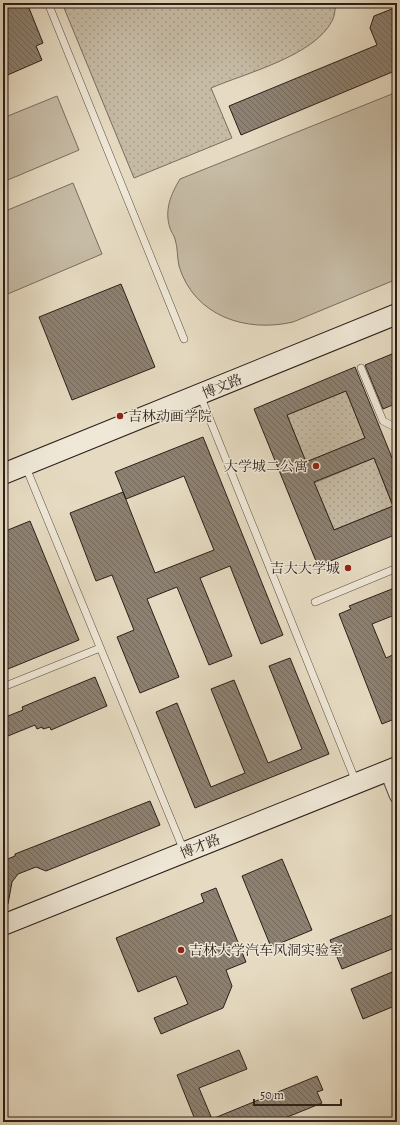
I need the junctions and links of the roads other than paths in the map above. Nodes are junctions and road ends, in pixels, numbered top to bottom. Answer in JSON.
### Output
{"nodes":[{"id":1,"x":48,"y":3,"type":"edge"},
{"id":2,"x":397,"y":314,"type":"edge"},
{"id":3,"x":184,"y":339,"type":"dead end"},
{"id":4,"x":361,"y":368,"type":"dead end"},
{"id":5,"x":200,"y":394,"type":"junction"},
{"id":6,"x":397,"y":428,"type":"edge"},
{"id":7,"x":25,"y":465,"type":"junction"},
{"id":8,"x":3,"y":474,"type":"edge"},
{"id":9,"x":397,"y":568,"type":"edge"},
{"id":10,"x":315,"y":602,"type":"dead end"},
{"id":11,"x":100,"y":648,"type":"junction"},
{"id":12,"x":3,"y":687,"type":"edge"},
{"id":13,"x":392,"y":769,"type":"edge"},
{"id":14,"x":356,"y":784,"type":"junction"},
{"id":15,"x":397,"y":796,"type":"edge"},
{"id":16,"x":184,"y":852,"type":"junction"},
{"id":17,"x":3,"y":925,"type":"edge"}],
"edges":[{"from":1,"to":3,"type":"lane"},
{"from":2,"to":5,"type":"street","name":"博文路"},
{"from":4,"to":6,"type":"lane"},
{"from":5,"to":7,"type":"street","name":"博文路"},
{"from":5,"to":14,"type":"lane"},
{"from":7,"to":8,"type":"street","name":"博文路"},
{"from":7,"to":11,"type":"lane"},
{"from":9,"to":10,"type":"lane"},
{"from":11,"to":12,"type":"lane"},
{"from":11,"to":16,"type":"lane"},
{"from":13,"to":14,"type":"street","name":"博才路"},
{"from":13,"to":15,"type":"street"},
{"from":14,"to":16,"type":"street","name":"博才路"},
{"from":16,"to":17,"type":"street","name":"博才路"}]}
